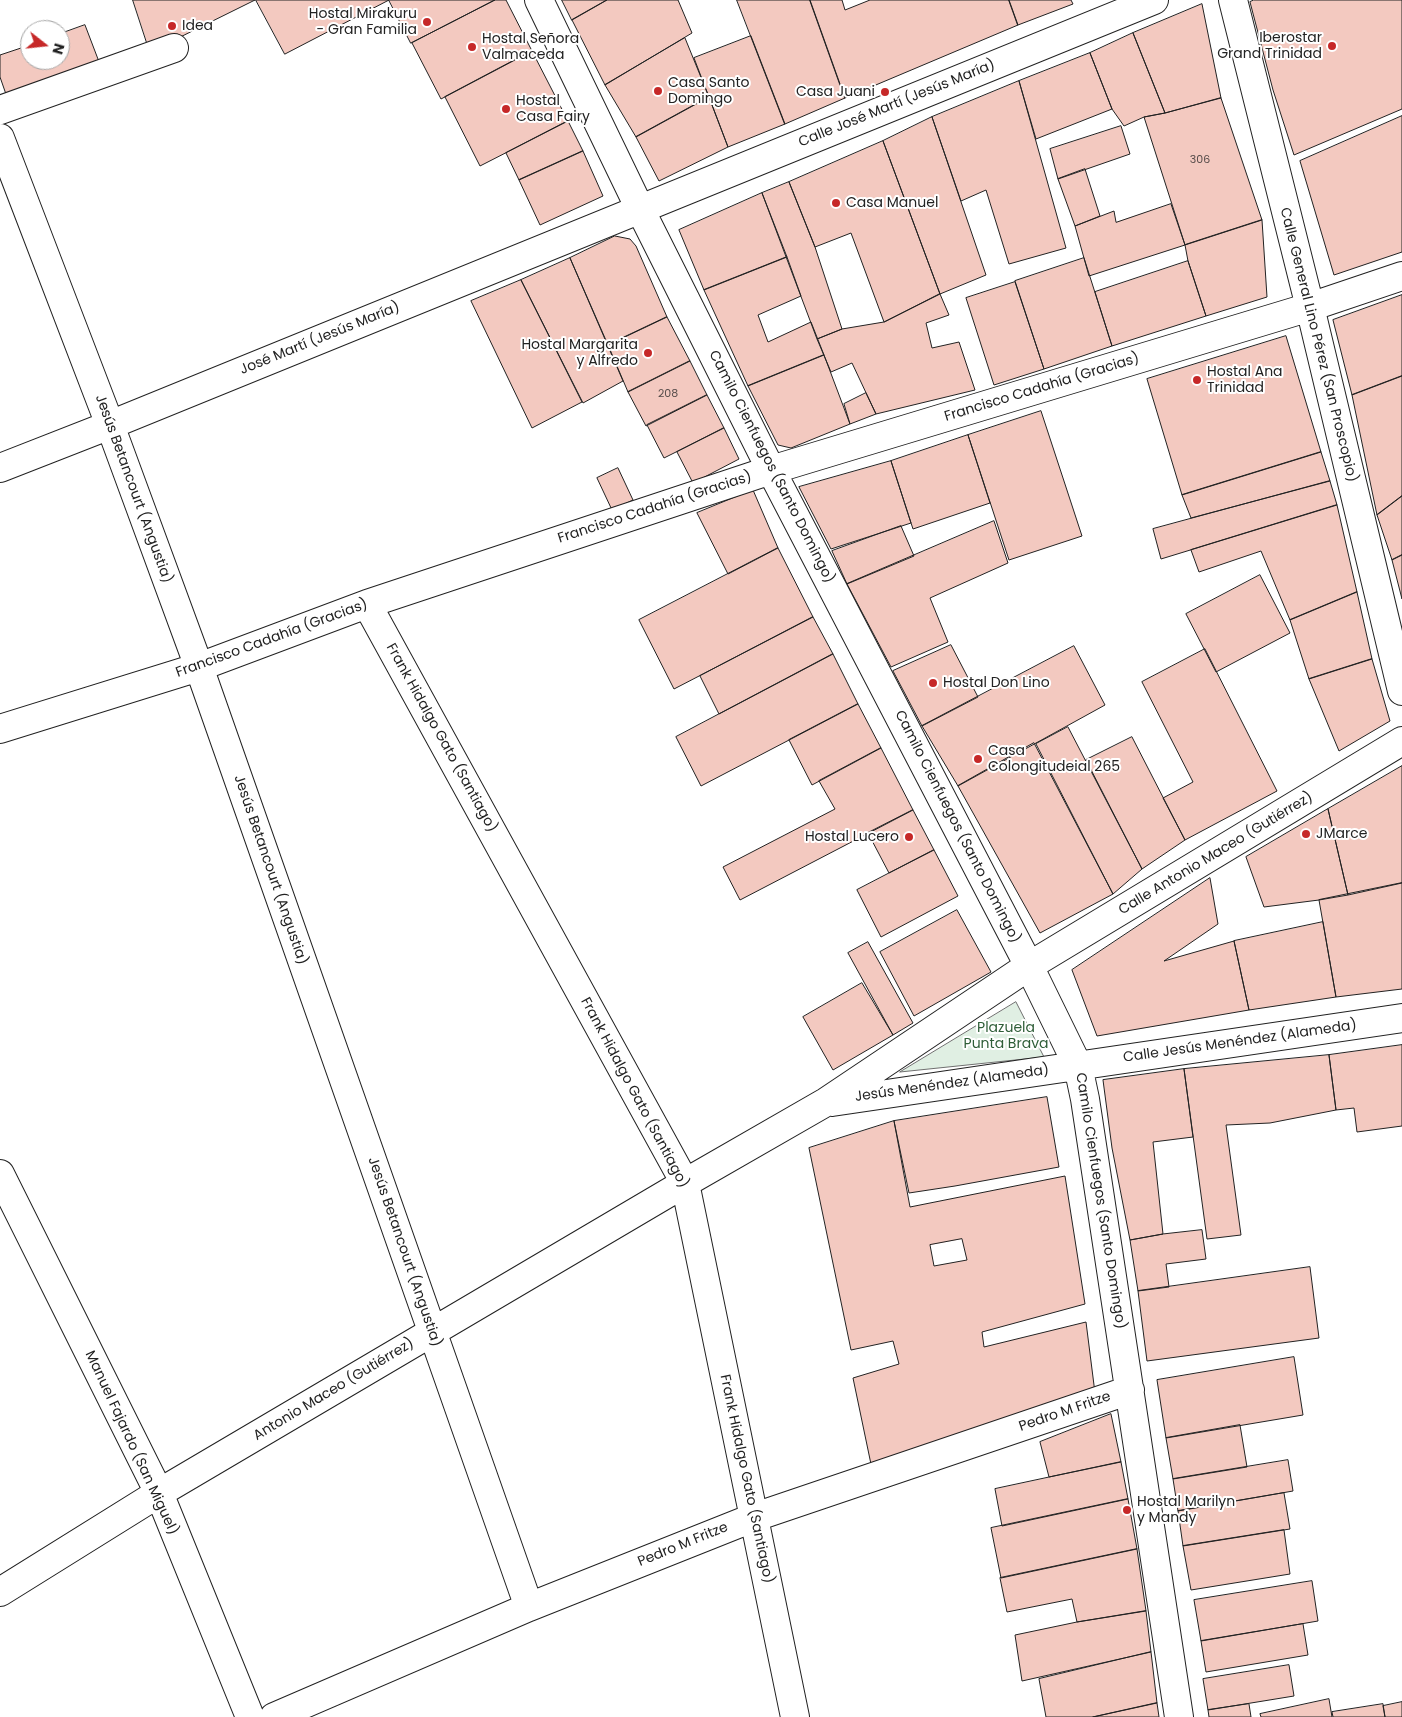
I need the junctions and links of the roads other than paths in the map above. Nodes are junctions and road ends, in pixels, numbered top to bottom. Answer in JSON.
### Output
{"nodes":[{"id":1,"x":539,"y":0,"type":"edge"},
{"id":2,"x":1154,"y":0,"type":"edge"},
{"id":3,"x":1233,"y":0,"type":"edge"},
{"id":4,"x":174,"y":48,"type":"dead end"},
{"id":5,"x":0,"y":110,"type":"edge"},
{"id":6,"x":0,"y":138,"type":"edge"},
{"id":7,"x":640,"y":209,"type":"junction"},
{"id":8,"x":1402,"y":276,"type":"edge"},
{"id":9,"x":1310,"y":307,"type":"junction"},
{"id":10,"x":110,"y":425,"type":"junction"},
{"id":11,"x":0,"y":468,"type":"edge"},
{"id":12,"x":771,"y":470,"type":"junction"},
{"id":13,"x":367,"y":604,"type":"junction"},
{"id":14,"x":199,"y":667,"type":"junction"},
{"id":15,"x":1402,"y":691,"type":"edge"},
{"id":16,"x":0,"y":729,"type":"edge"},
{"id":17,"x":1402,"y":742,"type":"edge"},
{"id":18,"x":1029,"y":966,"type":"junction"},
{"id":19,"x":1402,"y":1018,"type":"edge"},
{"id":20,"x":1078,"y":1066,"type":"junction"},
{"id":21,"x":826,"y":1102,"type":"junction"},
{"id":22,"x":0,"y":1174,"type":"edge"},
{"id":23,"x":685,"y":1183,"type":"junction"},
{"id":24,"x":432,"y":1332,"type":"junction"},
{"id":25,"x":1130,"y":1390,"type":"junction"},
{"id":26,"x":159,"y":1493,"type":"junction"},
{"id":27,"x":755,"y":1517,"type":"junction"},
{"id":28,"x":0,"y":1592,"type":"edge"},
{"id":29,"x":529,"y":1606,"type":"junction"},
{"id":30,"x":250,"y":1717,"type":"edge"},
{"id":31,"x":274,"y":1717,"type":"edge"},
{"id":32,"x":795,"y":1717,"type":"edge"},
{"id":33,"x":1179,"y":1717,"type":"edge"}],
"edges":[{"from":1,"to":7,"type":"street","name":"Camilo Cienfuegos (Santo Domingo)"},
{"from":2,"to":7,"type":"street","name":"Calle José Martí (Jesús María)"},
{"from":3,"to":9,"type":"street","name":"Calle General Lino Pérez (San Proscopio)"},
{"from":4,"to":5,"type":"street"},
{"from":6,"to":10,"type":"street","name":"Jesús Betancourt (Angustia)"},
{"from":7,"to":10,"type":"street","name":"José Martí (Jesús María)"},
{"from":7,"to":12,"type":"street","name":"Camilo Cienfuegos (Santo Domingo)"},
{"from":8,"to":9,"type":"street","name":"Francisco Cadahía (Gracias)"},
{"from":9,"to":12,"type":"street","name":"Francisco Cadahía (Gracias)"},
{"from":9,"to":15,"type":"street","name":"Calle General Lino Pérez (San Proscopio)"},
{"from":10,"to":11,"type":"street","name":"José Martí (Jesús María)"},
{"from":10,"to":14,"type":"street","name":"Jesús Betancourt (Angustia)"},
{"from":12,"to":13,"type":"street","name":"Francisco Cadahía (Gracias)"},
{"from":12,"to":18,"type":"street","name":"Camilo Cienfuegos (Santo Domingo)"},
{"from":13,"to":14,"type":"street","name":"Francisco Cadahía (Gracias)"},
{"from":13,"to":23,"type":"street","name":"Frank Hidalgo Gato (Santiago)"},
{"from":14,"to":16,"type":"street","name":"Francisco Cadahía (Gracias)"},
{"from":14,"to":24,"type":"street","name":"Jesús Betancourt (Angustia)"},
{"from":17,"to":18,"type":"street","name":"Calle Antonio Maceo (Gutiérrez)"},
{"from":18,"to":20,"type":"street","name":"Camilo Cienfuegos (Santo Domingo)"},
{"from":18,"to":21,"type":"street","name":"Calle Antonio Maceo (Gutiérrez)"},
{"from":19,"to":20,"type":"street","name":"Calle Jesús Menéndez (Alameda)"},
{"from":20,"to":21,"type":"street","name":"Jesús Menéndez (Alameda)"},
{"from":20,"to":25,"type":"street","name":"Camilo Cienfuegos (Santo Domingo)"},
{"from":21,"to":23,"type":"street","name":"Antonio Maceo (Gutiérrez)"},
{"from":22,"to":26,"type":"street","name":"Manuel Fajardo (San Miguel)"},
{"from":23,"to":24,"type":"street","name":"Antonio Maceo (Gutiérrez)"},
{"from":23,"to":27,"type":"street","name":"Frank Hidalgo Gato (Santiago)"},
{"from":24,"to":26,"type":"street","name":"Antonio Maceo (Gutiérrez)"},
{"from":24,"to":29,"type":"street","name":"Jesús Betancourt (Angustia)"},
{"from":25,"to":27,"type":"street","name":"Pedro M Fritze"},
{"from":25,"to":33,"type":"street","name":"Camilo Cienfuegos (Santo Domingo)"},
{"from":26,"to":28,"type":"street","name":"Antonio Maceo (Gutiérrez)"},
{"from":26,"to":30,"type":"street","name":"Manuel Fajardo (San Miguel)"},
{"from":27,"to":29,"type":"street","name":"Pedro M Fritze"},
{"from":27,"to":32,"type":"street","name":"Frank Hidalgo Gato (Santiago)"},
{"from":29,"to":31,"type":"street","name":"Pedro M Fritze"}]}
